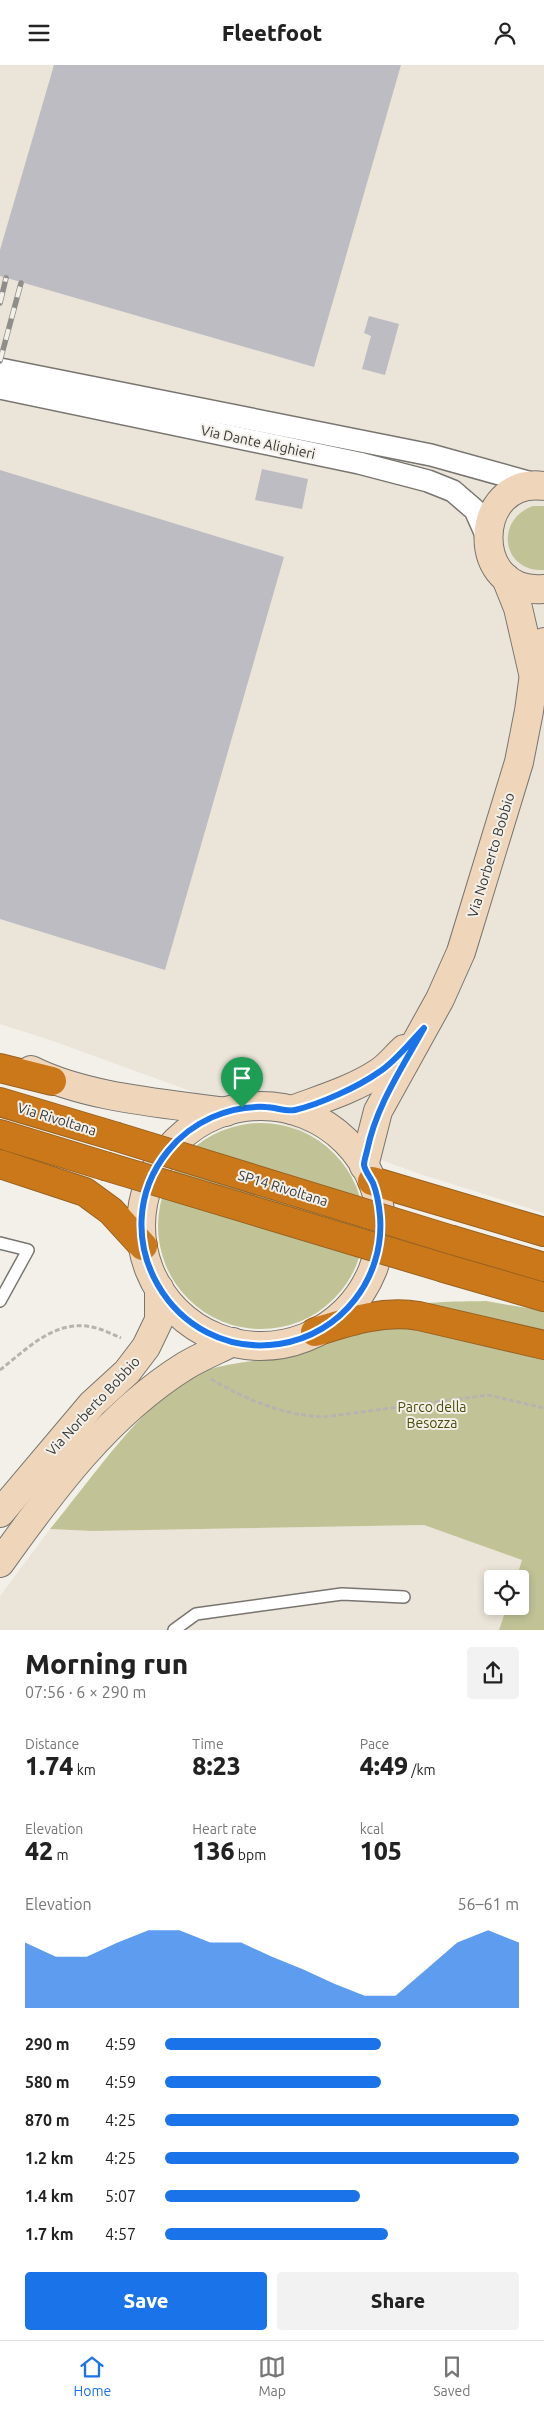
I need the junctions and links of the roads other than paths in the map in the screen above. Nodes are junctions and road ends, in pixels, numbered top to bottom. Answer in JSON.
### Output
{"nodes":[{"id":1,"x":0,"y":369,"type":"edge"},
{"id":2,"x":0,"y":388,"type":"edge"},
{"id":3,"x":162,"y":400,"type":"junction"},
{"id":4,"x":157,"y":421,"type":"junction"},
{"id":5,"x":362,"y":442,"type":"junction"},
{"id":6,"x":359,"y":463,"type":"junction"},
{"id":7,"x":543,"y":486,"type":"edge"},
{"id":8,"x":487,"y":537,"type":"junction"},
{"id":9,"x":506,"y":578,"type":"junction"},
{"id":10,"x":544,"y":589,"type":"edge"},
{"id":11,"x":544,"y":642,"type":"edge"},
{"id":12,"x":534,"y":674,"type":"junction"},
{"id":13,"x":424,"y":1028,"type":"junction"},
{"id":14,"x":0,"y":1055,"type":"edge"},
{"id":15,"x":0,"y":1068,"type":"edge"},
{"id":16,"x":52,"y":1081,"type":"junction"},
{"id":17,"x":0,"y":1102,"type":"edge"},
{"id":18,"x":292,"y":1111,"type":"junction"},
{"id":19,"x":226,"y":1112,"type":"junction"},
{"id":20,"x":0,"y":1134,"type":"edge"},
{"id":21,"x":114,"y":1136,"type":"joint"},
{"id":22,"x":0,"y":1164,"type":"edge"},
{"id":23,"x":368,"y":1173,"type":"junction"},
{"id":24,"x":544,"y":1232,"type":"edge"},
{"id":25,"x":0,"y":1243,"type":"edge"},
{"id":26,"x":143,"y":1246,"type":"junction"},
{"id":27,"x":544,"y":1267,"type":"edge"},
{"id":28,"x":159,"y":1288,"type":"junction"},
{"id":29,"x":544,"y":1297,"type":"edge"},
{"id":30,"x":0,"y":1301,"type":"edge"},
{"id":31,"x":315,"y":1333,"type":"junction"},
{"id":32,"x":233,"y":1342,"type":"junction"},
{"id":33,"x":544,"y":1345,"type":"edge"},
{"id":34,"x":0,"y":1513,"type":"edge"},
{"id":35,"x":0,"y":1563,"type":"edge"},
{"id":36,"x":404,"y":1597,"type":"dead end"},
{"id":37,"x":174,"y":1630,"type":"edge"}],
"edges":[{"from":1,"to":3,"type":"street","name":"Via Dante Alighieri"},
{"from":2,"to":4,"type":"street","name":"Via Dante Alighieri"},
{"from":3,"to":4,"type":"street"},
{"from":3,"to":5,"type":"street","name":"Via Dante Alighieri"},
{"from":4,"to":6,"type":"street","name":"Via Dante Alighieri"},
{"from":5,"to":6,"type":"street"},
{"from":5,"to":7,"type":"street","name":"Via Dante Alighieri"},
{"from":6,"to":8,"type":"street","name":"Via Dante Alighieri"},
{"from":7,"to":8,"type":"street"},
{"from":8,"to":9,"type":"street","name":"Via Norberto Bobbio"},
{"from":9,"to":10,"type":"street"},
{"from":9,"to":12,"type":"street","name":"Via Norberto Bobbio"},
{"from":11,"to":12,"type":"street","name":"Via Norberto Bobbio"},
{"from":12,"to":13,"type":"street","name":"Via Norberto Bobbio"},
{"from":13,"to":18,"type":"street","name":"Via Norberto Bobbio"},
{"from":13,"to":23,"type":"street","name":"Via Norberto Bobbio"},
{"from":14,"to":16,"type":"street"},
{"from":15,"to":16,"type":"highway"},
{"from":16,"to":19,"type":"street"},
{"from":17,"to":21,"type":"highway","name":"Via Rivoltana"},
{"from":18,"to":19,"type":"street","name":"Via Norberto Bobbio"},
{"from":18,"to":23,"type":"street","name":"Via Norberto Bobbio"},
{"from":19,"to":26,"type":"street","name":"Via Norberto Bobbio"},
{"from":20,"to":29,"type":"highway","bridge":true},
{"from":21,"to":27,"type":"highway","name":"SP14 Rivoltana","bridge":true},
{"from":22,"to":26,"type":"highway"},
{"from":23,"to":24,"type":"highway"},
{"from":23,"to":31,"type":"street","name":"Via Norberto Bobbio"},
{"from":25,"to":30,"type":"lane"},
{"from":26,"to":28,"type":"street","name":"Via Norberto Bobbio"},
{"from":28,"to":32,"type":"street","name":"Via Norberto Bobbio"},
{"from":28,"to":34,"type":"street","name":"Via Norberto Bobbio"},
{"from":31,"to":32,"type":"street","name":"Via Norberto Bobbio"},
{"from":31,"to":33,"type":"highway"},
{"from":32,"to":35,"type":"street","name":"Via Norberto Bobbio"},
{"from":36,"to":37,"type":"lane"}]}
